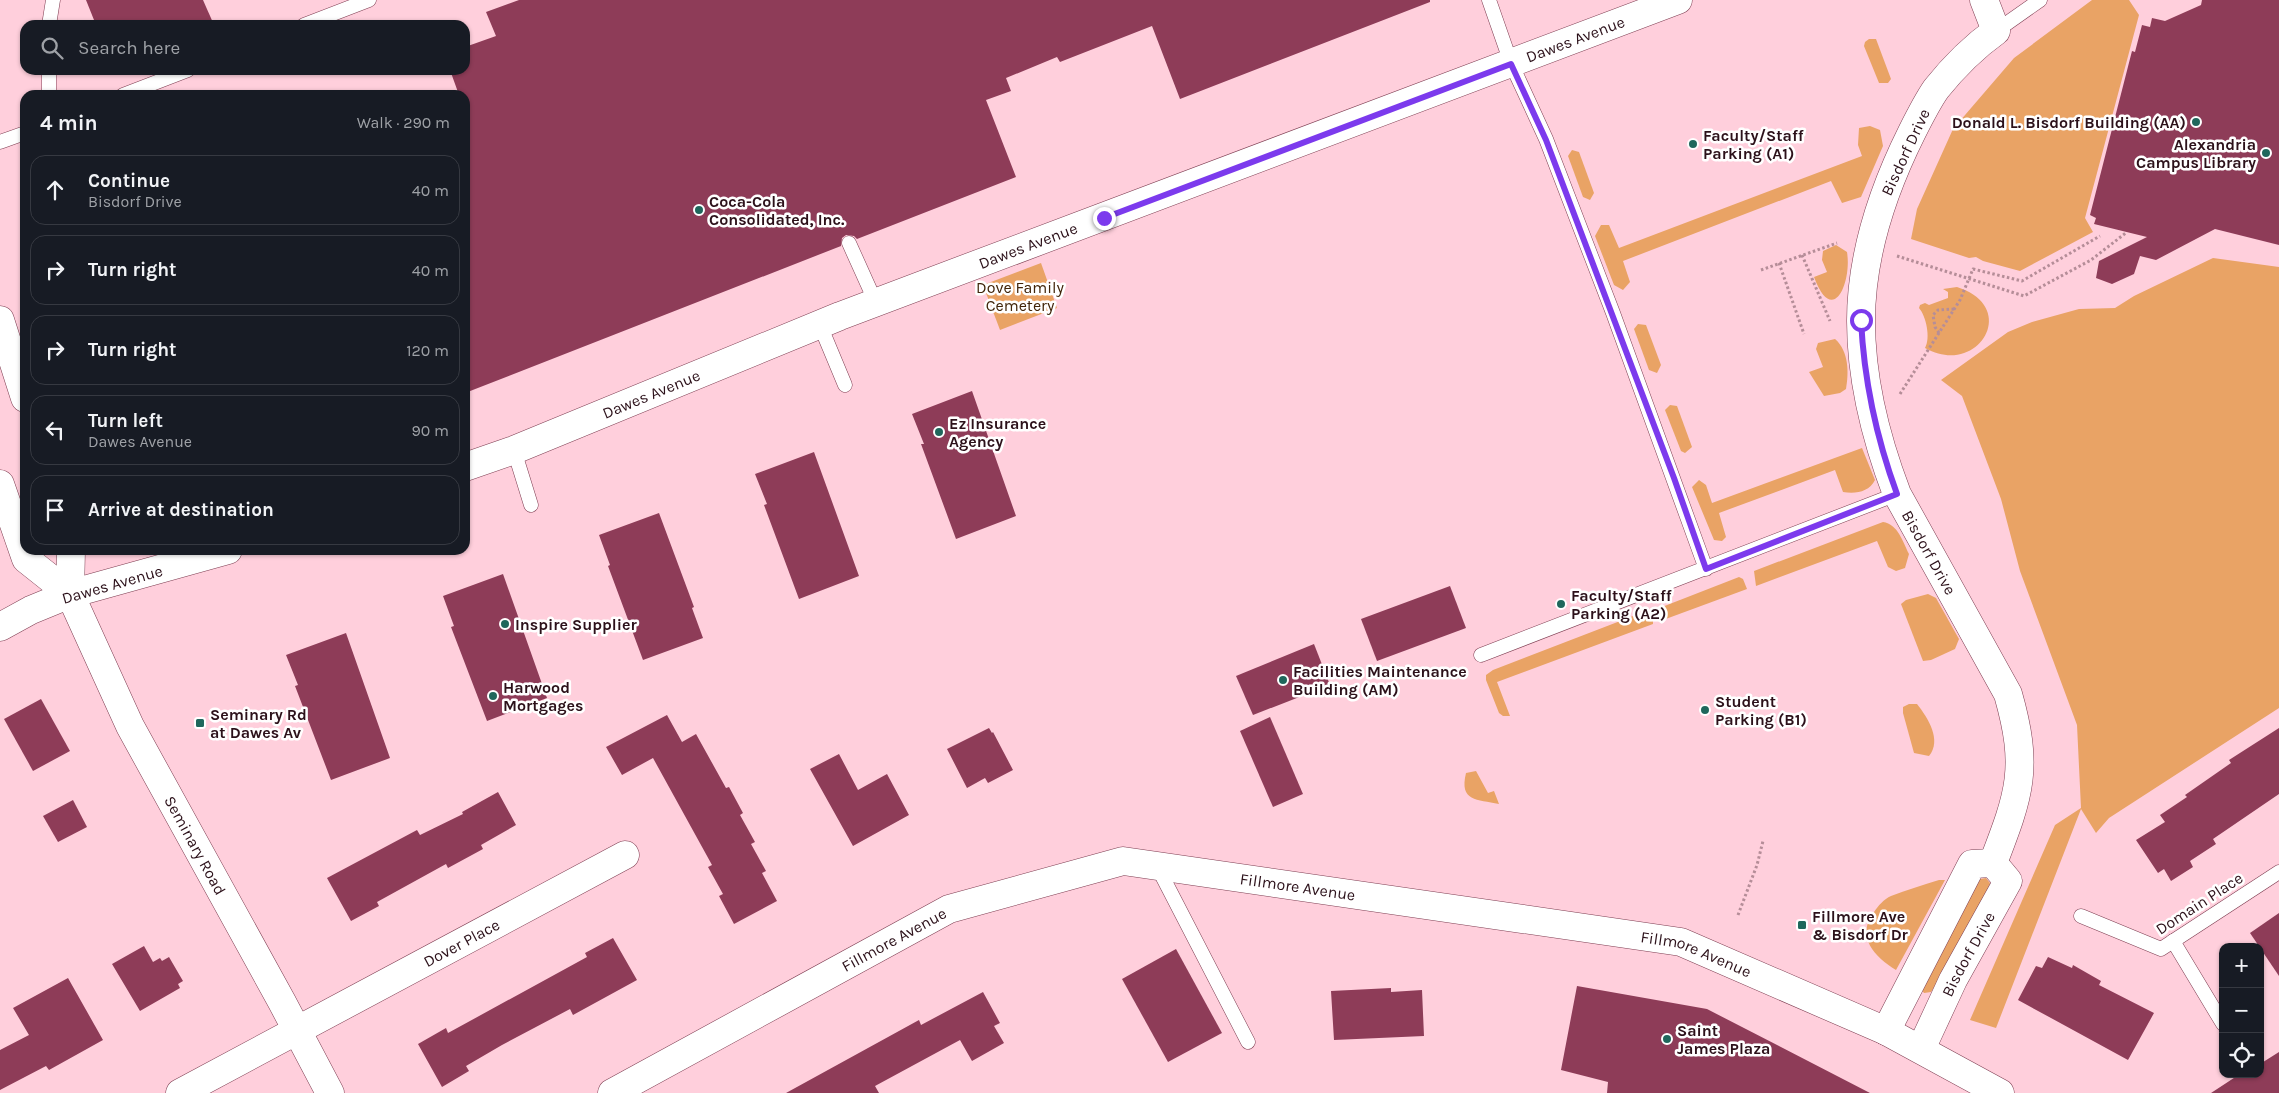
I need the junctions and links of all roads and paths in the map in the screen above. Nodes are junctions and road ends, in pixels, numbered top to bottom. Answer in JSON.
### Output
{"nodes":[{"id":1,"x":53,"y":0,"type":"edge"},
{"id":2,"x":369,"y":0,"type":"edge"},
{"id":3,"x":1489,"y":0,"type":"edge"},
{"id":4,"x":1678,"y":0,"type":"edge"},
{"id":5,"x":1984,"y":0,"type":"edge"},
{"id":6,"x":2040,"y":0,"type":"edge"},
{"id":7,"x":50,"y":20,"type":"edge"},
{"id":8,"x":317,"y":20,"type":"edge"},
{"id":9,"x":1996,"y":31,"type":"junction"},
{"id":10,"x":1511,"y":64,"type":"junction"},
{"id":11,"x":49,"y":75,"type":"edge"},
{"id":12,"x":175,"y":75,"type":"edge"},
{"id":13,"x":49,"y":90,"type":"edge"},
{"id":14,"x":136,"y":90,"type":"edge"},
{"id":15,"x":20,"y":135,"type":"edge"},
{"id":16,"x":0,"y":142,"type":"edge"},
{"id":17,"x":2127,"y":232,"type":"dead end"},
{"id":18,"x":2100,"y":236,"type":"dead end"},
{"id":19,"x":849,"y":242,"type":"dead end"},
{"id":20,"x":1837,"y":242,"type":"dead end"},
{"id":21,"x":1802,"y":255,"type":"junction"},
{"id":22,"x":1892,"y":255,"type":"dead end"},
{"id":23,"x":1779,"y":263,"type":"junction"},
{"id":24,"x":1762,"y":270,"type":"dead end"},
{"id":25,"x":1970,"y":278,"type":"junction"},
{"id":26,"x":876,"y":303,"type":"junction"},
{"id":27,"x":1954,"y":309,"type":"junction"},
{"id":28,"x":0,"y":320,"type":"edge"},
{"id":29,"x":1831,"y":324,"type":"dead end"},
{"id":30,"x":820,"y":325,"type":"junction"},
{"id":31,"x":1939,"y":333,"type":"junction"},
{"id":32,"x":1804,"y":334,"type":"dead end"},
{"id":33,"x":20,"y":382,"type":"edge"},
{"id":34,"x":845,"y":385,"type":"dead end"},
{"id":35,"x":1900,"y":394,"type":"dead end"},
{"id":36,"x":514,"y":450,"type":"junction"},
{"id":37,"x":470,"y":465,"type":"edge"},
{"id":38,"x":0,"y":484,"type":"edge"},
{"id":39,"x":1897,"y":494,"type":"junction"},
{"id":40,"x":531,"y":505,"type":"dead end"},
{"id":41,"x":20,"y":542,"type":"edge"},
{"id":42,"x":25,"y":555,"type":"edge"},
{"id":43,"x":71,"y":555,"type":"edge"},
{"id":44,"x":210,"y":555,"type":"edge"},
{"id":45,"x":1706,"y":569,"type":"junction"},
{"id":46,"x":70,"y":594,"type":"junction"},
{"id":47,"x":0,"y":627,"type":"edge"},
{"id":48,"x":1481,"y":655,"type":"dead end"},
{"id":49,"x":1763,"y":841,"type":"dead end"},
{"id":50,"x":625,"y":855,"type":"dead end"},
{"id":51,"x":1993,"y":863,"type":"junction"},
{"id":52,"x":1157,"y":866,"type":"junction"},
{"id":53,"x":2279,"y":872,"type":"edge"},
{"id":54,"x":1738,"y":915,"type":"dead end"},
{"id":55,"x":2081,"y":916,"type":"dead end"},
{"id":56,"x":2173,"y":941,"type":"junction"},
{"id":57,"x":2219,"y":1017,"type":"edge"},
{"id":58,"x":297,"y":1030,"type":"junction"},
{"id":59,"x":1886,"y":1030,"type":"junction"},
{"id":60,"x":1248,"y":1042,"type":"dead end"},
{"id":61,"x":1921,"y":1049,"type":"junction"},
{"id":62,"x":180,"y":1093,"type":"edge"},
{"id":63,"x":330,"y":1093,"type":"edge"},
{"id":64,"x":612,"y":1093,"type":"edge"},
{"id":65,"x":2000,"y":1093,"type":"edge"}],
"edges":[{"from":1,"to":7,"type":"lane"},
{"from":2,"to":8,"type":"lane"},
{"from":3,"to":10,"type":"lane"},
{"from":4,"to":10,"type":"street","name":"Dawes Avenue"},
{"from":5,"to":9,"type":"street"},
{"from":6,"to":9,"type":"lane"},
{"from":9,"to":39,"type":"street","name":"Bisdorf Drive"},
{"from":10,"to":26,"type":"street","name":"Dawes Avenue"},
{"from":10,"to":45,"type":"lane"},
{"from":11,"to":13,"type":"lane"},
{"from":12,"to":14,"type":"lane"},
{"from":15,"to":16,"type":"lane"},
{"from":17,"to":25,"type":"path"},
{"from":18,"to":25,"type":"path"},
{"from":19,"to":26,"type":"lane"},
{"from":20,"to":21,"type":"path"},
{"from":21,"to":23,"type":"path"},
{"from":21,"to":29,"type":"path"},
{"from":22,"to":25,"type":"path"},
{"from":23,"to":24,"type":"path"},
{"from":23,"to":32,"type":"path"},
{"from":25,"to":27,"type":"path"},
{"from":26,"to":30,"type":"street","name":"Dawes Avenue"},
{"from":27,"to":31,"type":"path"},
{"from":27,"to":31,"type":"path"},
{"from":28,"to":33,"type":"street"},
{"from":30,"to":34,"type":"lane"},
{"from":30,"to":36,"type":"street","name":"Dawes Avenue"},
{"from":31,"to":35,"type":"path"},
{"from":36,"to":37,"type":"street","name":"Dawes Avenue"},
{"from":36,"to":40,"type":"lane"},
{"from":38,"to":41,"type":"street","name":"Seminary Road"},
{"from":39,"to":45,"type":"lane"},
{"from":39,"to":51,"type":"street","name":"Bisdorf Drive"},
{"from":42,"to":46,"type":"street","name":"Seminary Road"},
{"from":43,"to":46,"type":"street","name":"Seminary Road"},
{"from":44,"to":46,"type":"street","name":"Dawes Avenue"},
{"from":45,"to":48,"type":"lane"},
{"from":46,"to":47,"type":"street","name":"Dawes Avenue"},
{"from":46,"to":58,"type":"street","name":"Seminary Road"},
{"from":49,"to":54,"type":"path"},
{"from":50,"to":58,"type":"street","name":"Dover Place"},
{"from":51,"to":59,"type":"street"},
{"from":51,"to":61,"type":"street","name":"Bisdorf Drive"},
{"from":52,"to":59,"type":"street","name":"Fillmore Avenue"},
{"from":52,"to":60,"type":"lane"},
{"from":52,"to":64,"type":"street","name":"Fillmore Avenue"},
{"from":53,"to":56,"type":"lane","name":"Domain Place"},
{"from":55,"to":56,"type":"lane","name":"Domain Place"},
{"from":56,"to":57,"type":"lane"},
{"from":58,"to":62,"type":"street"},
{"from":58,"to":63,"type":"street","name":"Seminary Road"},
{"from":59,"to":61,"type":"street","name":"Fillmore Avenue"},
{"from":61,"to":65,"type":"street","name":"Fillmore Avenue"}]}
